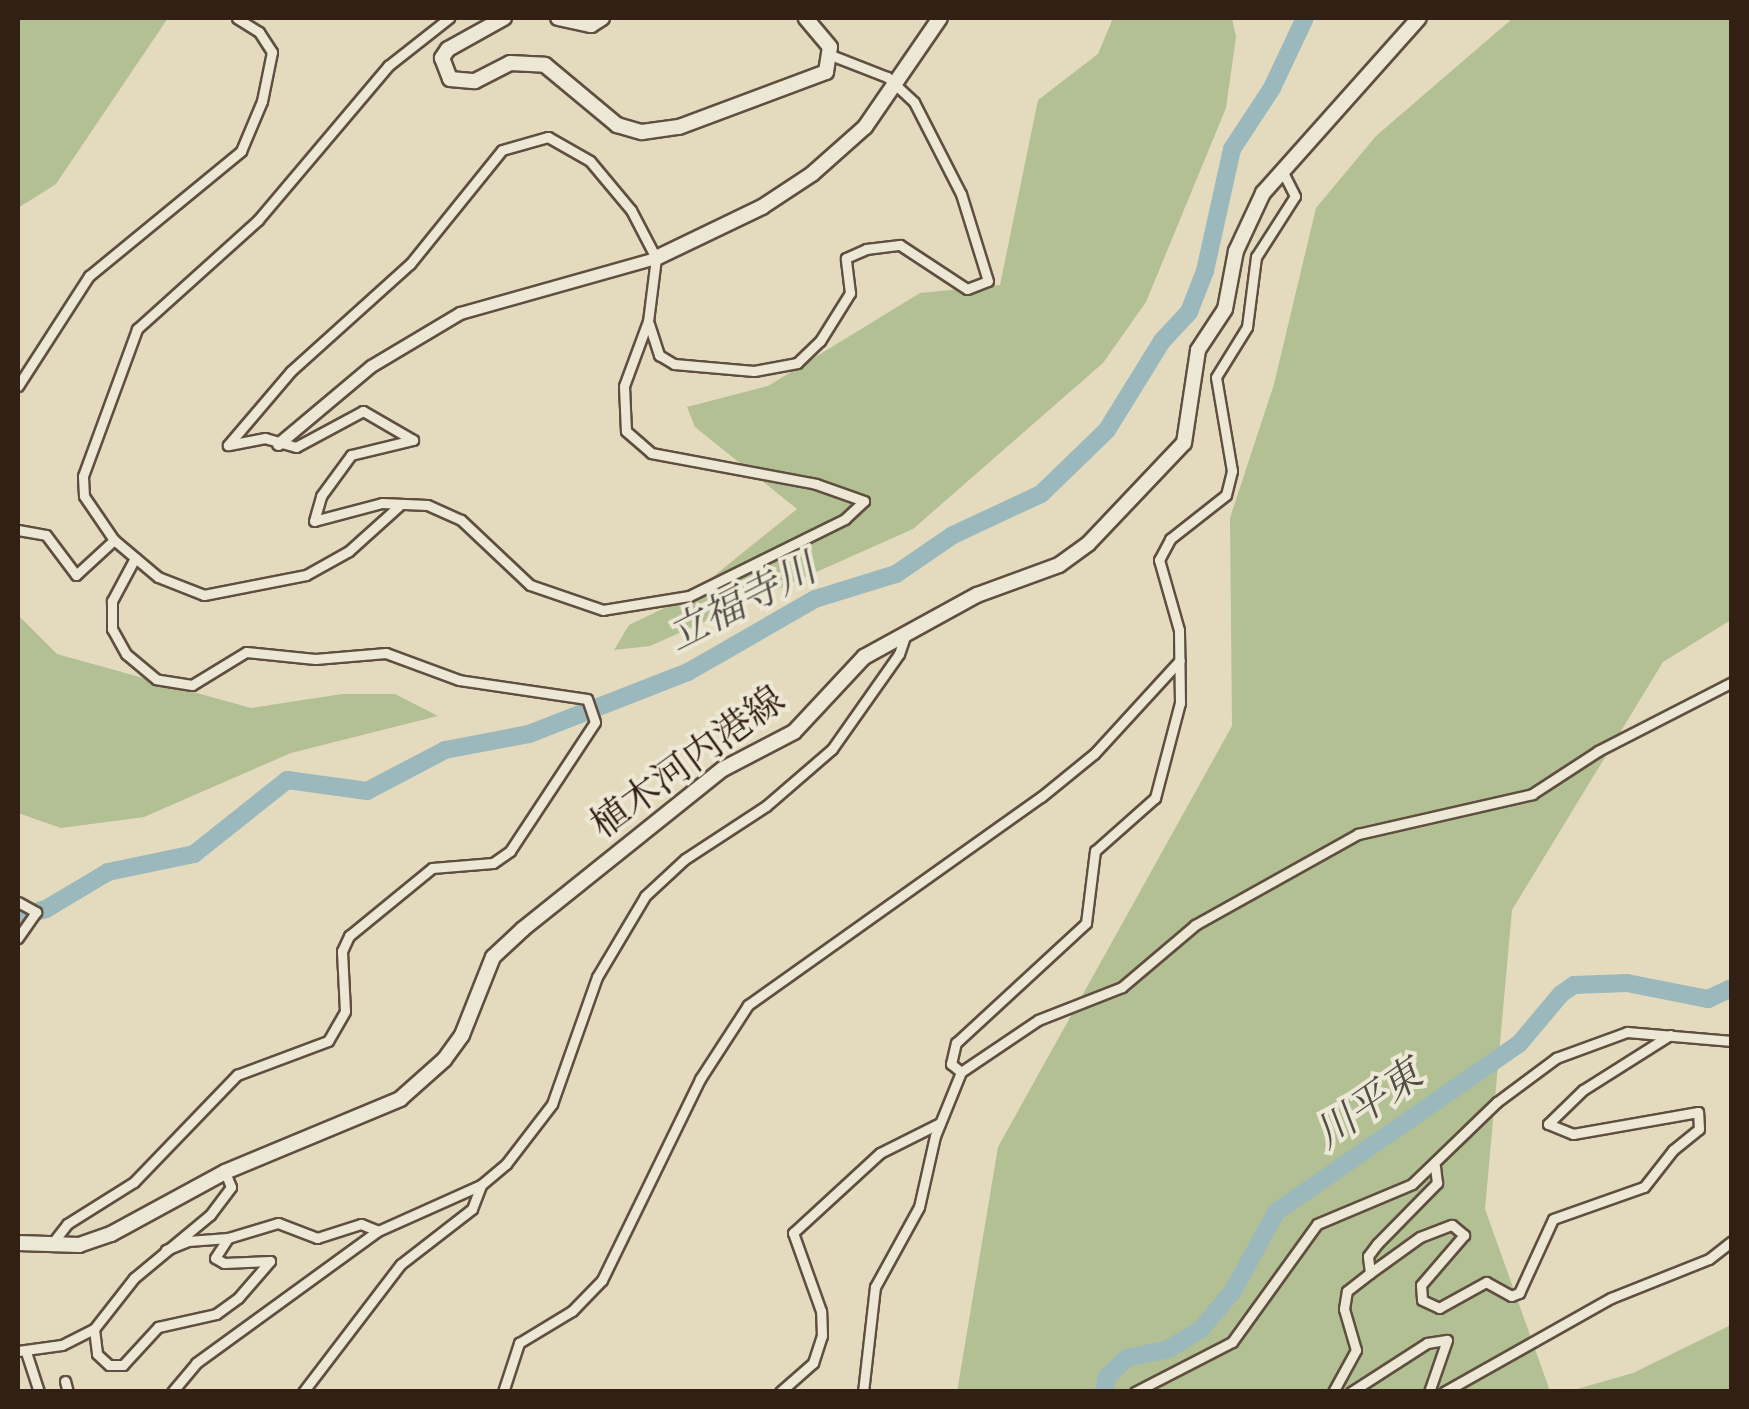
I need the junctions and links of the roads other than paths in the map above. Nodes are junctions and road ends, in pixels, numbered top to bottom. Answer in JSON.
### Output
{"nodes":[{"id":1,"x":237,"y":18,"type":"edge"},
{"id":2,"x":449,"y":18,"type":"edge"},
{"id":3,"x":504,"y":18,"type":"edge"},
{"id":4,"x":558,"y":18,"type":"edge"},
{"id":5,"x":602,"y":18,"type":"edge"},
{"id":6,"x":806,"y":18,"type":"edge"},
{"id":7,"x":940,"y":18,"type":"edge"},
{"id":8,"x":1419,"y":18,"type":"edge"},
{"id":9,"x":833,"y":56,"type":"junction"},
{"id":10,"x":896,"y":82,"type":"junction"},
{"id":11,"x":1282,"y":170,"type":"junction"},
{"id":12,"x":656,"y":258,"type":"junction"},
{"id":13,"x":648,"y":321,"type":"junction"},
{"id":14,"x":18,"y":386,"type":"edge"},
{"id":15,"x":278,"y":444,"type":"junction"},
{"id":16,"x":400,"y":505,"type":"junction"},
{"id":17,"x":18,"y":530,"type":"edge"},
{"id":18,"x":114,"y":540,"type":"junction"},
{"id":19,"x":135,"y":558,"type":"junction"},
{"id":20,"x":906,"y":634,"type":"junction"},
{"id":21,"x":1180,"y":660,"type":"junction"},
{"id":22,"x":1732,"y":682,"type":"edge"},
{"id":23,"x":18,"y":902,"type":"edge"},
{"id":24,"x":18,"y":938,"type":"edge"},
{"id":25,"x":1670,"y":1035,"type":"junction"},
{"id":26,"x":1732,"y":1041,"type":"edge"},
{"id":27,"x":961,"y":1072,"type":"junction"},
{"id":28,"x":940,"y":1123,"type":"junction"},
{"id":29,"x":1435,"y":1166,"type":"junction"},
{"id":30,"x":225,"y":1172,"type":"junction"},
{"id":31,"x":481,"y":1185,"type":"junction"},
{"id":32,"x":378,"y":1231,"type":"junction"},
{"id":33,"x":228,"y":1238,"type":"junction"},
{"id":34,"x":18,"y":1243,"type":"edge"},
{"id":35,"x":1730,"y":1245,"type":"edge"},
{"id":36,"x":50,"y":1247,"type":"junction"},
{"id":37,"x":166,"y":1250,"type":"junction"},
{"id":38,"x":1370,"y":1273,"type":"junction"},
{"id":39,"x":94,"y":1330,"type":"junction"},
{"id":40,"x":22,"y":1351,"type":"edge"},
{"id":41,"x":39,"y":1392,"type":"edge"},
{"id":42,"x":172,"y":1392,"type":"edge"},
{"id":43,"x":303,"y":1392,"type":"edge"},
{"id":44,"x":503,"y":1392,"type":"edge"},
{"id":45,"x":780,"y":1392,"type":"edge"},
{"id":46,"x":863,"y":1392,"type":"edge"},
{"id":47,"x":1135,"y":1392,"type":"edge"},
{"id":48,"x":1333,"y":1392,"type":"edge"},
{"id":49,"x":1351,"y":1392,"type":"edge"},
{"id":50,"x":1429,"y":1392,"type":"edge"},
{"id":51,"x":1444,"y":1392,"type":"edge"}],
"edges":[{"from":1,"to":14,"type":"street"},
{"from":2,"to":18,"type":"street"},
{"from":3,"to":9,"type":"main road"},
{"from":4,"to":5,"type":"main road"},
{"from":6,"to":9,"type":"main road"},
{"from":7,"to":10,"type":"main road"},
{"from":8,"to":11,"type":"main road","name":"植木河内港線"},
{"from":9,"to":10,"type":"street"},
{"from":10,"to":12,"type":"main road"},
{"from":10,"to":13,"type":"street"},
{"from":11,"to":20,"type":"main road","name":"植木河内港線"},
{"from":11,"to":21,"type":"street"},
{"from":12,"to":13,"type":"street"},
{"from":12,"to":15,"type":"street"},
{"from":12,"to":15,"type":"street"},
{"from":13,"to":16,"type":"street"},
{"from":15,"to":16,"type":"street"},
{"from":16,"to":19,"type":"street"},
{"from":17,"to":18,"type":"street"},
{"from":18,"to":19,"type":"street"},
{"from":19,"to":36,"type":"street"},
{"from":20,"to":30,"type":"main road","name":"植木河内港線"},
{"from":20,"to":31,"type":"street"},
{"from":21,"to":27,"type":"street"},
{"from":21,"to":44,"type":"street"},
{"from":22,"to":27,"type":"street"},
{"from":23,"to":24,"type":"street"},
{"from":25,"to":26,"type":"street"},
{"from":25,"to":29,"type":"street"},
{"from":25,"to":38,"type":"street"},
{"from":27,"to":28,"type":"street"},
{"from":28,"to":45,"type":"street"},
{"from":28,"to":46,"type":"street"},
{"from":29,"to":38,"type":"street"},
{"from":29,"to":47,"type":"street"},
{"from":30,"to":36,"type":"main road","name":"植木河内港線"},
{"from":30,"to":37,"type":"street"},
{"from":31,"to":32,"type":"street"},
{"from":31,"to":43,"type":"street"},
{"from":32,"to":33,"type":"street"},
{"from":32,"to":42,"type":"street"},
{"from":33,"to":37,"type":"street"},
{"from":33,"to":39,"type":"street"},
{"from":34,"to":36,"type":"main road","name":"植木河内港線"},
{"from":35,"to":51,"type":"street"},
{"from":37,"to":39,"type":"street"},
{"from":38,"to":48,"type":"street"},
{"from":39,"to":40,"type":"street"},
{"from":40,"to":41,"type":"street"},
{"from":49,"to":50,"type":"street"}]}
